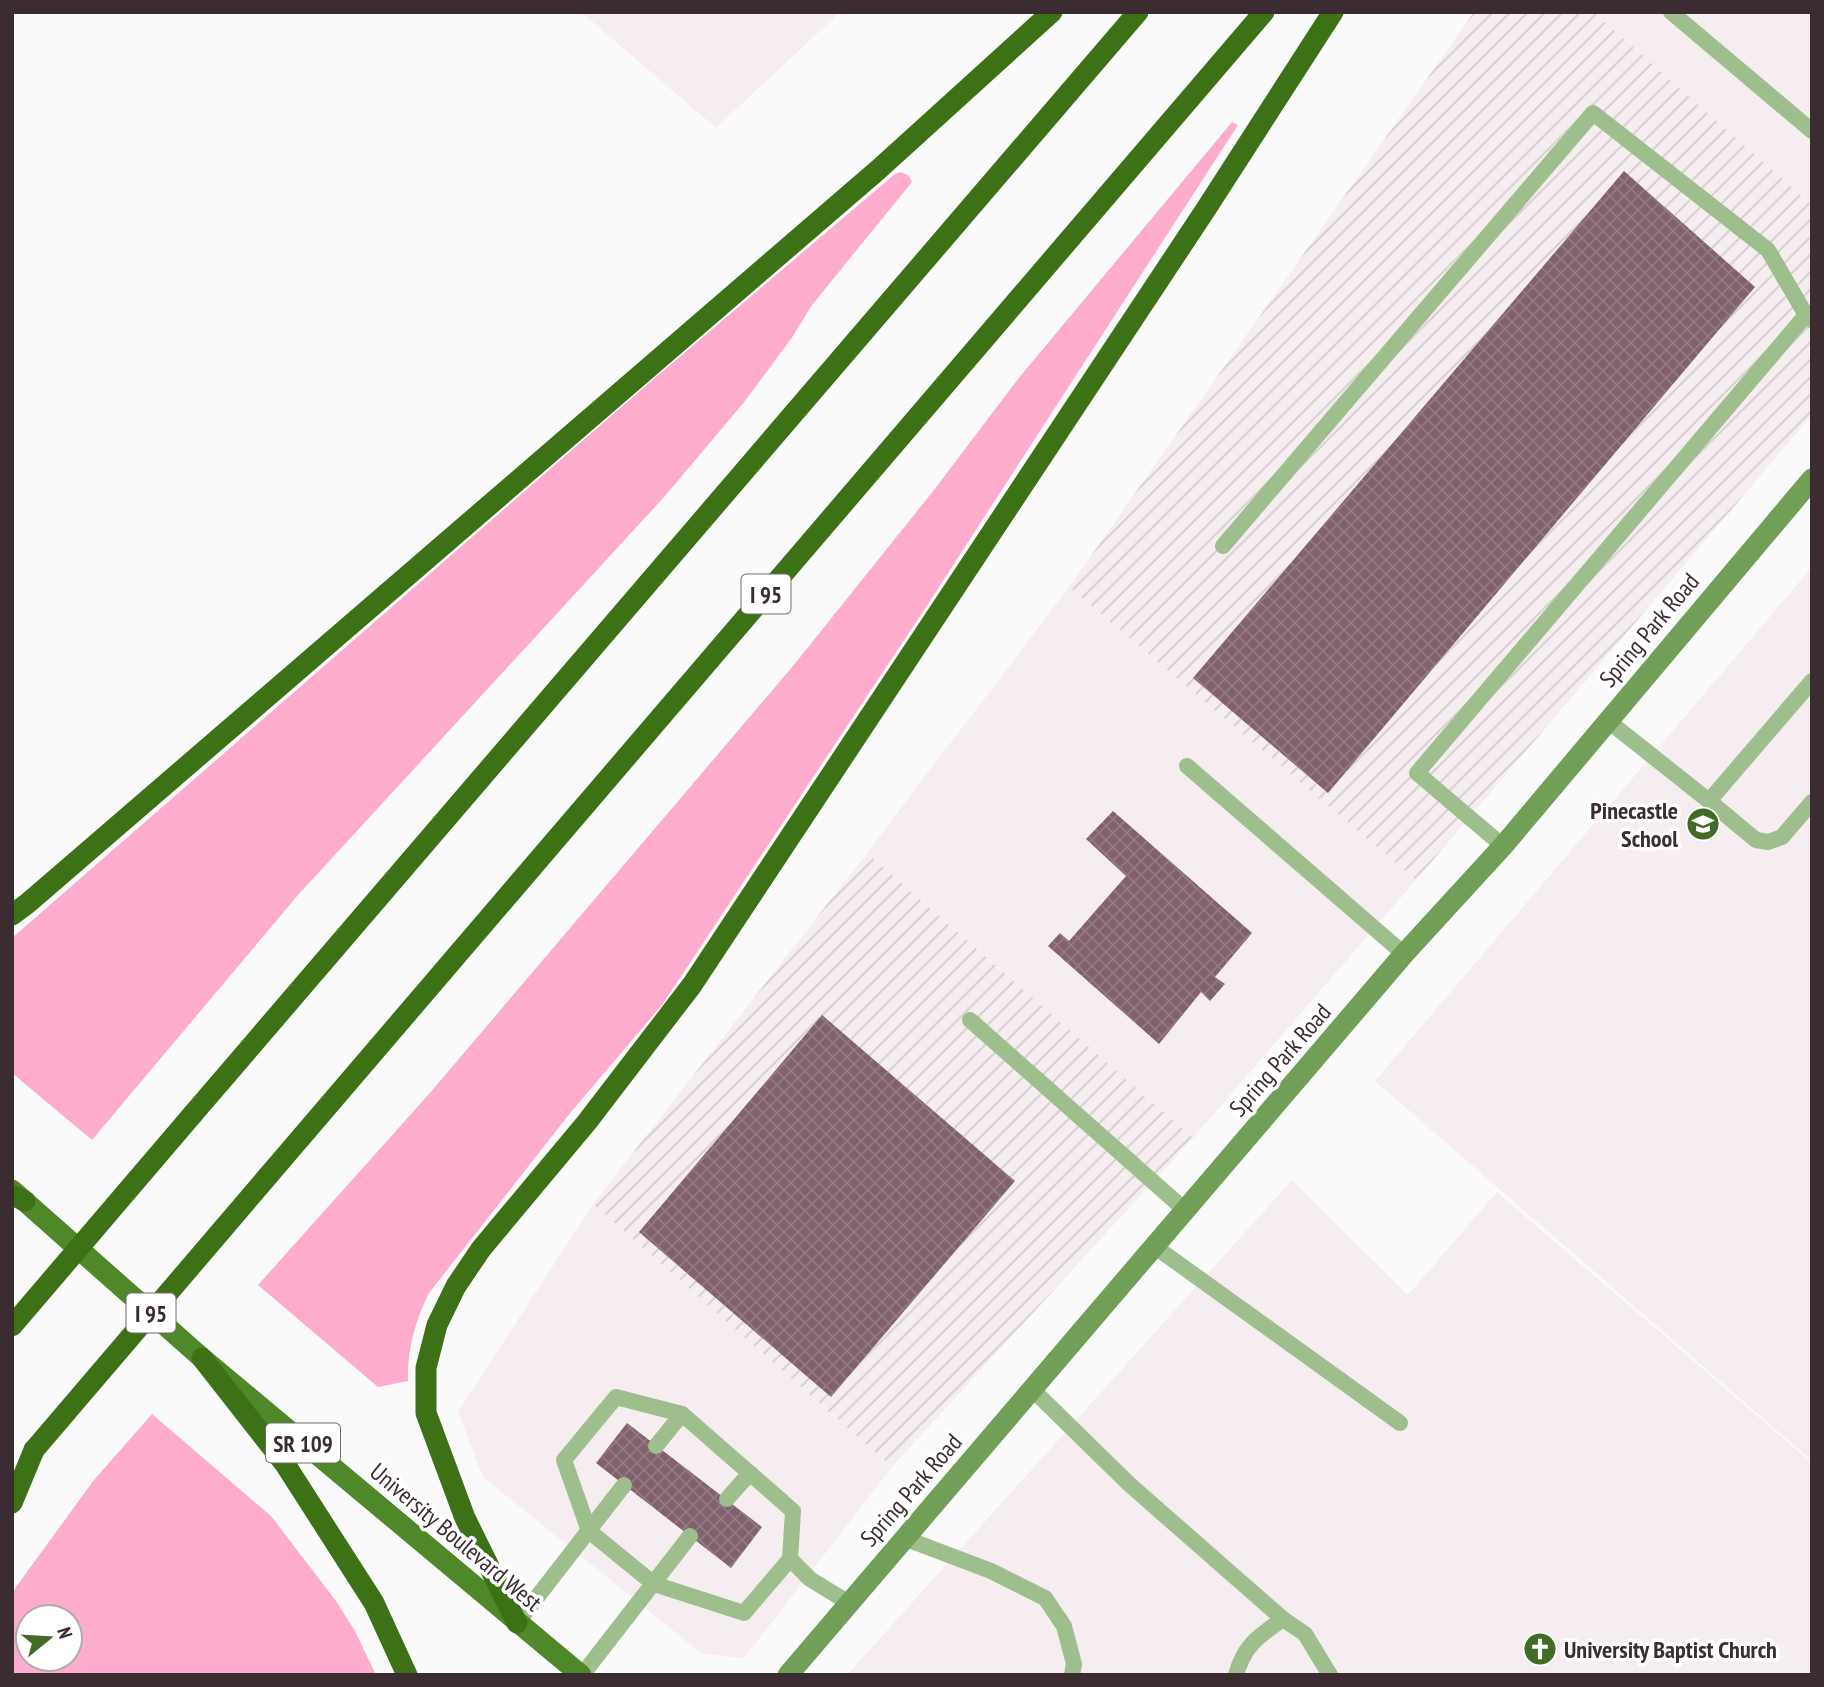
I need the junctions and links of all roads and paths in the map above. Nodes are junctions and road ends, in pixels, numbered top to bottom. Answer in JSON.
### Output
{"nodes":[{"id":1,"x":1052,"y":12,"type":"edge"},
{"id":2,"x":1138,"y":12,"type":"edge"},
{"id":3,"x":1264,"y":12,"type":"edge"},
{"id":4,"x":1333,"y":12,"type":"edge"},
{"id":5,"x":1671,"y":12,"type":"edge"},
{"id":6,"x":1812,"y":131,"type":"edge"},
{"id":7,"x":1809,"y":318,"type":"edge"},
{"id":8,"x":1812,"y":479,"type":"edge"},
{"id":9,"x":1223,"y":547,"type":"dead end"},
{"id":10,"x":1812,"y":681,"type":"edge"},
{"id":11,"x":1607,"y":720,"type":"junction"},
{"id":12,"x":1187,"y":766,"type":"dead end"},
{"id":13,"x":1709,"y":801,"type":"junction"},
{"id":14,"x":1812,"y":802,"type":"edge"},
{"id":15,"x":1503,"y":846,"type":"junction"},
{"id":16,"x":12,"y":915,"type":"edge"},
{"id":17,"x":1404,"y":954,"type":"junction"},
{"id":18,"x":970,"y":1020,"type":"dead end"},
{"id":19,"x":17,"y":1195,"type":"edge"},
{"id":20,"x":1185,"y":1210,"type":"junction"},
{"id":21,"x":1154,"y":1246,"type":"junction"},
{"id":22,"x":12,"y":1326,"type":"edge"},
{"id":23,"x":202,"y":1358,"type":"junction"},
{"id":24,"x":1032,"y":1389,"type":"junction"},
{"id":25,"x":682,"y":1414,"type":"junction"},
{"id":26,"x":1400,"y":1423,"type":"dead end"},
{"id":27,"x":656,"y":1446,"type":"dead end"},
{"id":28,"x":34,"y":1450,"type":"junction"},
{"id":29,"x":750,"y":1473,"type":"junction"},
{"id":30,"x":12,"y":1476,"type":"edge"},
{"id":31,"x":624,"y":1485,"type":"dead end"},
{"id":32,"x":727,"y":1499,"type":"dead end"},
{"id":33,"x":12,"y":1503,"type":"edge"},
{"id":34,"x":589,"y":1531,"type":"junction"},
{"id":35,"x":690,"y":1536,"type":"dead end"},
{"id":36,"x":904,"y":1538,"type":"junction"},
{"id":37,"x":790,"y":1559,"type":"junction"},
{"id":38,"x":654,"y":1584,"type":"junction"},
{"id":39,"x":849,"y":1603,"type":"junction"},
{"id":40,"x":1283,"y":1619,"type":"junction"},
{"id":41,"x":517,"y":1623,"type":"junction"},
{"id":42,"x":407,"y":1675,"type":"edge"},
{"id":43,"x":582,"y":1675,"type":"edge"},
{"id":44,"x":788,"y":1675,"type":"edge"},
{"id":45,"x":1072,"y":1675,"type":"edge"},
{"id":46,"x":1236,"y":1675,"type":"edge"},
{"id":47,"x":1329,"y":1675,"type":"edge"}],
"edges":[{"from":1,"to":16,"type":"highway"},
{"from":2,"to":22,"type":"highway","bridge":true},
{"from":3,"to":28,"type":"highway","number":"I 95","bridge":true},
{"from":4,"to":41,"type":"highway"},
{"from":5,"to":6,"type":"lane"},
{"from":7,"to":9,"type":"lane"},
{"from":7,"to":15,"type":"lane"},
{"from":8,"to":11,"type":"main road","name":"Spring Park Road"},
{"from":10,"to":13,"type":"lane"},
{"from":11,"to":13,"type":"lane"},
{"from":11,"to":15,"type":"main road","name":"Spring Park Road"},
{"from":12,"to":17,"type":"lane"},
{"from":13,"to":14,"type":"lane"},
{"from":15,"to":17,"type":"main road","name":"Spring Park Road"},
{"from":17,"to":20,"type":"main road","name":"Spring Park Road"},
{"from":18,"to":20,"type":"lane"},
{"from":19,"to":23,"type":"main road","name":"University Boulevard West","number":"SR 109"},
{"from":20,"to":21,"type":"main road","name":"Spring Park Road"},
{"from":21,"to":24,"type":"main road","name":"Spring Park Road"},
{"from":21,"to":26,"type":"lane"},
{"from":23,"to":41,"type":"main road","name":"University Boulevard West","number":"SR 109"},
{"from":23,"to":42,"type":"highway"},
{"from":24,"to":36,"type":"main road","name":"Spring Park Road"},
{"from":24,"to":40,"type":"lane"},
{"from":25,"to":27,"type":"lane"},
{"from":25,"to":29,"type":"lane"},
{"from":25,"to":34,"type":"lane"},
{"from":28,"to":30,"type":"highway","number":"I 95"},
{"from":28,"to":33,"type":"highway"},
{"from":29,"to":32,"type":"lane"},
{"from":29,"to":37,"type":"lane"},
{"from":31,"to":34,"type":"lane"},
{"from":34,"to":38,"type":"lane"},
{"from":34,"to":41,"type":"lane"},
{"from":35,"to":38,"type":"lane"},
{"from":36,"to":39,"type":"main road","name":"Spring Park Road"},
{"from":36,"to":45,"type":"lane"},
{"from":37,"to":38,"type":"lane"},
{"from":37,"to":39,"type":"lane"},
{"from":38,"to":43,"type":"lane"},
{"from":39,"to":44,"type":"main road","name":"Spring Park Road"},
{"from":40,"to":46,"type":"lane"},
{"from":40,"to":47,"type":"lane"},
{"from":41,"to":43,"type":"main road","name":"University Boulevard West","number":"SR 109"}]}
